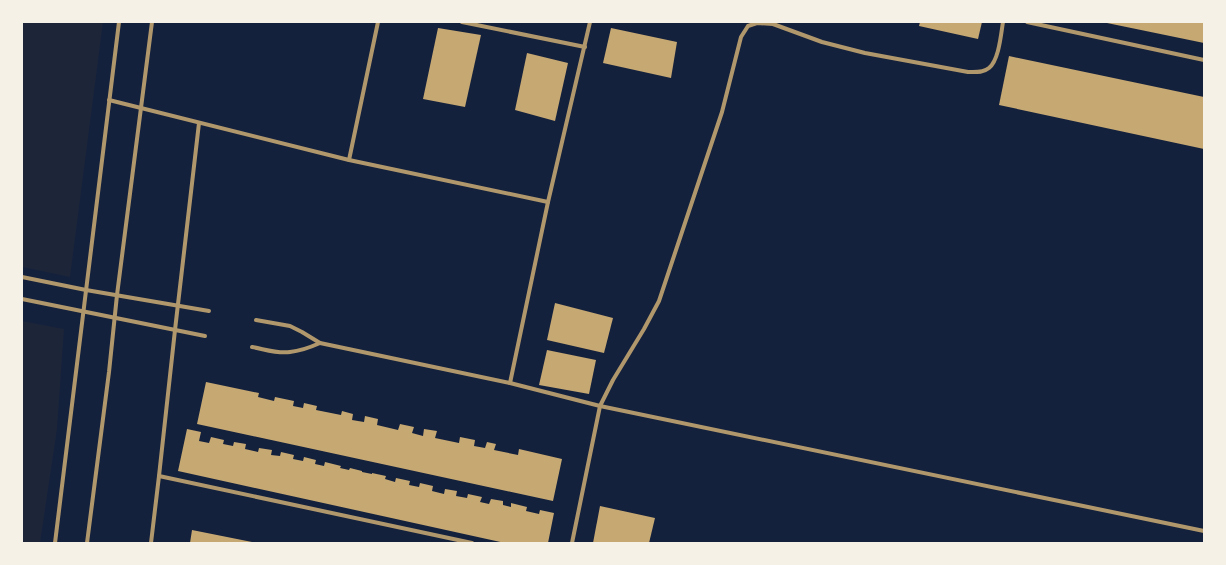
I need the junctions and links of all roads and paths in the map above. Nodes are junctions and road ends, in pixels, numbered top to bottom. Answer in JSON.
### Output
{"nodes":[{"id":1,"x":119,"y":22,"type":"edge"},
{"id":2,"x":152,"y":22,"type":"edge"},
{"id":3,"x":378,"y":22,"type":"edge"},
{"id":4,"x":462,"y":22,"type":"edge"},
{"id":5,"x":590,"y":22,"type":"edge"},
{"id":6,"x":1002,"y":22,"type":"edge"},
{"id":7,"x":1027,"y":22,"type":"edge"},
{"id":8,"x":774,"y":23,"type":"edge"},
{"id":9,"x":585,"y":48,"type":"junction"},
{"id":10,"x":1204,"y":60,"type":"edge"},
{"id":11,"x":109,"y":100,"type":"junction"},
{"id":12,"x":141,"y":108,"type":"junction"},
{"id":13,"x":199,"y":123,"type":"junction"},
{"id":14,"x":349,"y":160,"type":"junction"},
{"id":15,"x":548,"y":202,"type":"junction"},
{"id":16,"x":22,"y":277,"type":"edge"},
{"id":17,"x":86,"y":290,"type":"junction"},
{"id":18,"x":117,"y":295,"type":"junction"},
{"id":19,"x":22,"y":299,"type":"edge"},
{"id":20,"x":178,"y":306,"type":"junction"},
{"id":21,"x":84,"y":311,"type":"junction"},
{"id":22,"x":209,"y":311,"type":"dead end"},
{"id":23,"x":115,"y":317,"type":"junction"},
{"id":24,"x":256,"y":320,"type":"dead end"},
{"id":25,"x":175,"y":330,"type":"junction"},
{"id":26,"x":204,"y":336,"type":"dead end"},
{"id":27,"x":320,"y":343,"type":"junction"},
{"id":28,"x":252,"y":346,"type":"dead end"},
{"id":29,"x":510,"y":383,"type":"junction"},
{"id":30,"x":600,"y":406,"type":"junction"},
{"id":31,"x":159,"y":476,"type":"junction"},
{"id":32,"x":1204,"y":531,"type":"edge"},
{"id":33,"x":55,"y":543,"type":"edge"},
{"id":34,"x":87,"y":543,"type":"edge"},
{"id":35,"x":151,"y":543,"type":"edge"},
{"id":36,"x":472,"y":543,"type":"edge"},
{"id":37,"x":572,"y":543,"type":"edge"}],
"edges":[{"from":1,"to":11,"type":"street"},
{"from":2,"to":12,"type":"street"},
{"from":3,"to":14,"type":"street"},
{"from":4,"to":9,"type":"street"},
{"from":5,"to":9,"type":"street"},
{"from":6,"to":8,"type":"street"},
{"from":7,"to":10,"type":"street"},
{"from":8,"to":30,"type":"street"},
{"from":9,"to":15,"type":"street"},
{"from":11,"to":12,"type":"street"},
{"from":11,"to":17,"type":"street"},
{"from":12,"to":13,"type":"street"},
{"from":12,"to":18,"type":"street"},
{"from":13,"to":14,"type":"street"},
{"from":13,"to":20,"type":"street"},
{"from":14,"to":15,"type":"street"},
{"from":15,"to":29,"type":"street"},
{"from":16,"to":17,"type":"street"},
{"from":17,"to":18,"type":"street"},
{"from":17,"to":21,"type":"street"},
{"from":18,"to":20,"type":"street"},
{"from":18,"to":23,"type":"street"},
{"from":19,"to":21,"type":"street"},
{"from":20,"to":22,"type":"street"},
{"from":20,"to":25,"type":"street"},
{"from":21,"to":23,"type":"street"},
{"from":21,"to":33,"type":"street"},
{"from":23,"to":25,"type":"street"},
{"from":23,"to":34,"type":"street"},
{"from":24,"to":27,"type":"street"},
{"from":25,"to":26,"type":"street"},
{"from":25,"to":31,"type":"street"},
{"from":27,"to":28,"type":"street"},
{"from":27,"to":29,"type":"street"},
{"from":29,"to":30,"type":"street"},
{"from":30,"to":32,"type":"street"},
{"from":30,"to":37,"type":"street"},
{"from":31,"to":35,"type":"street"},
{"from":31,"to":36,"type":"street"}]}
